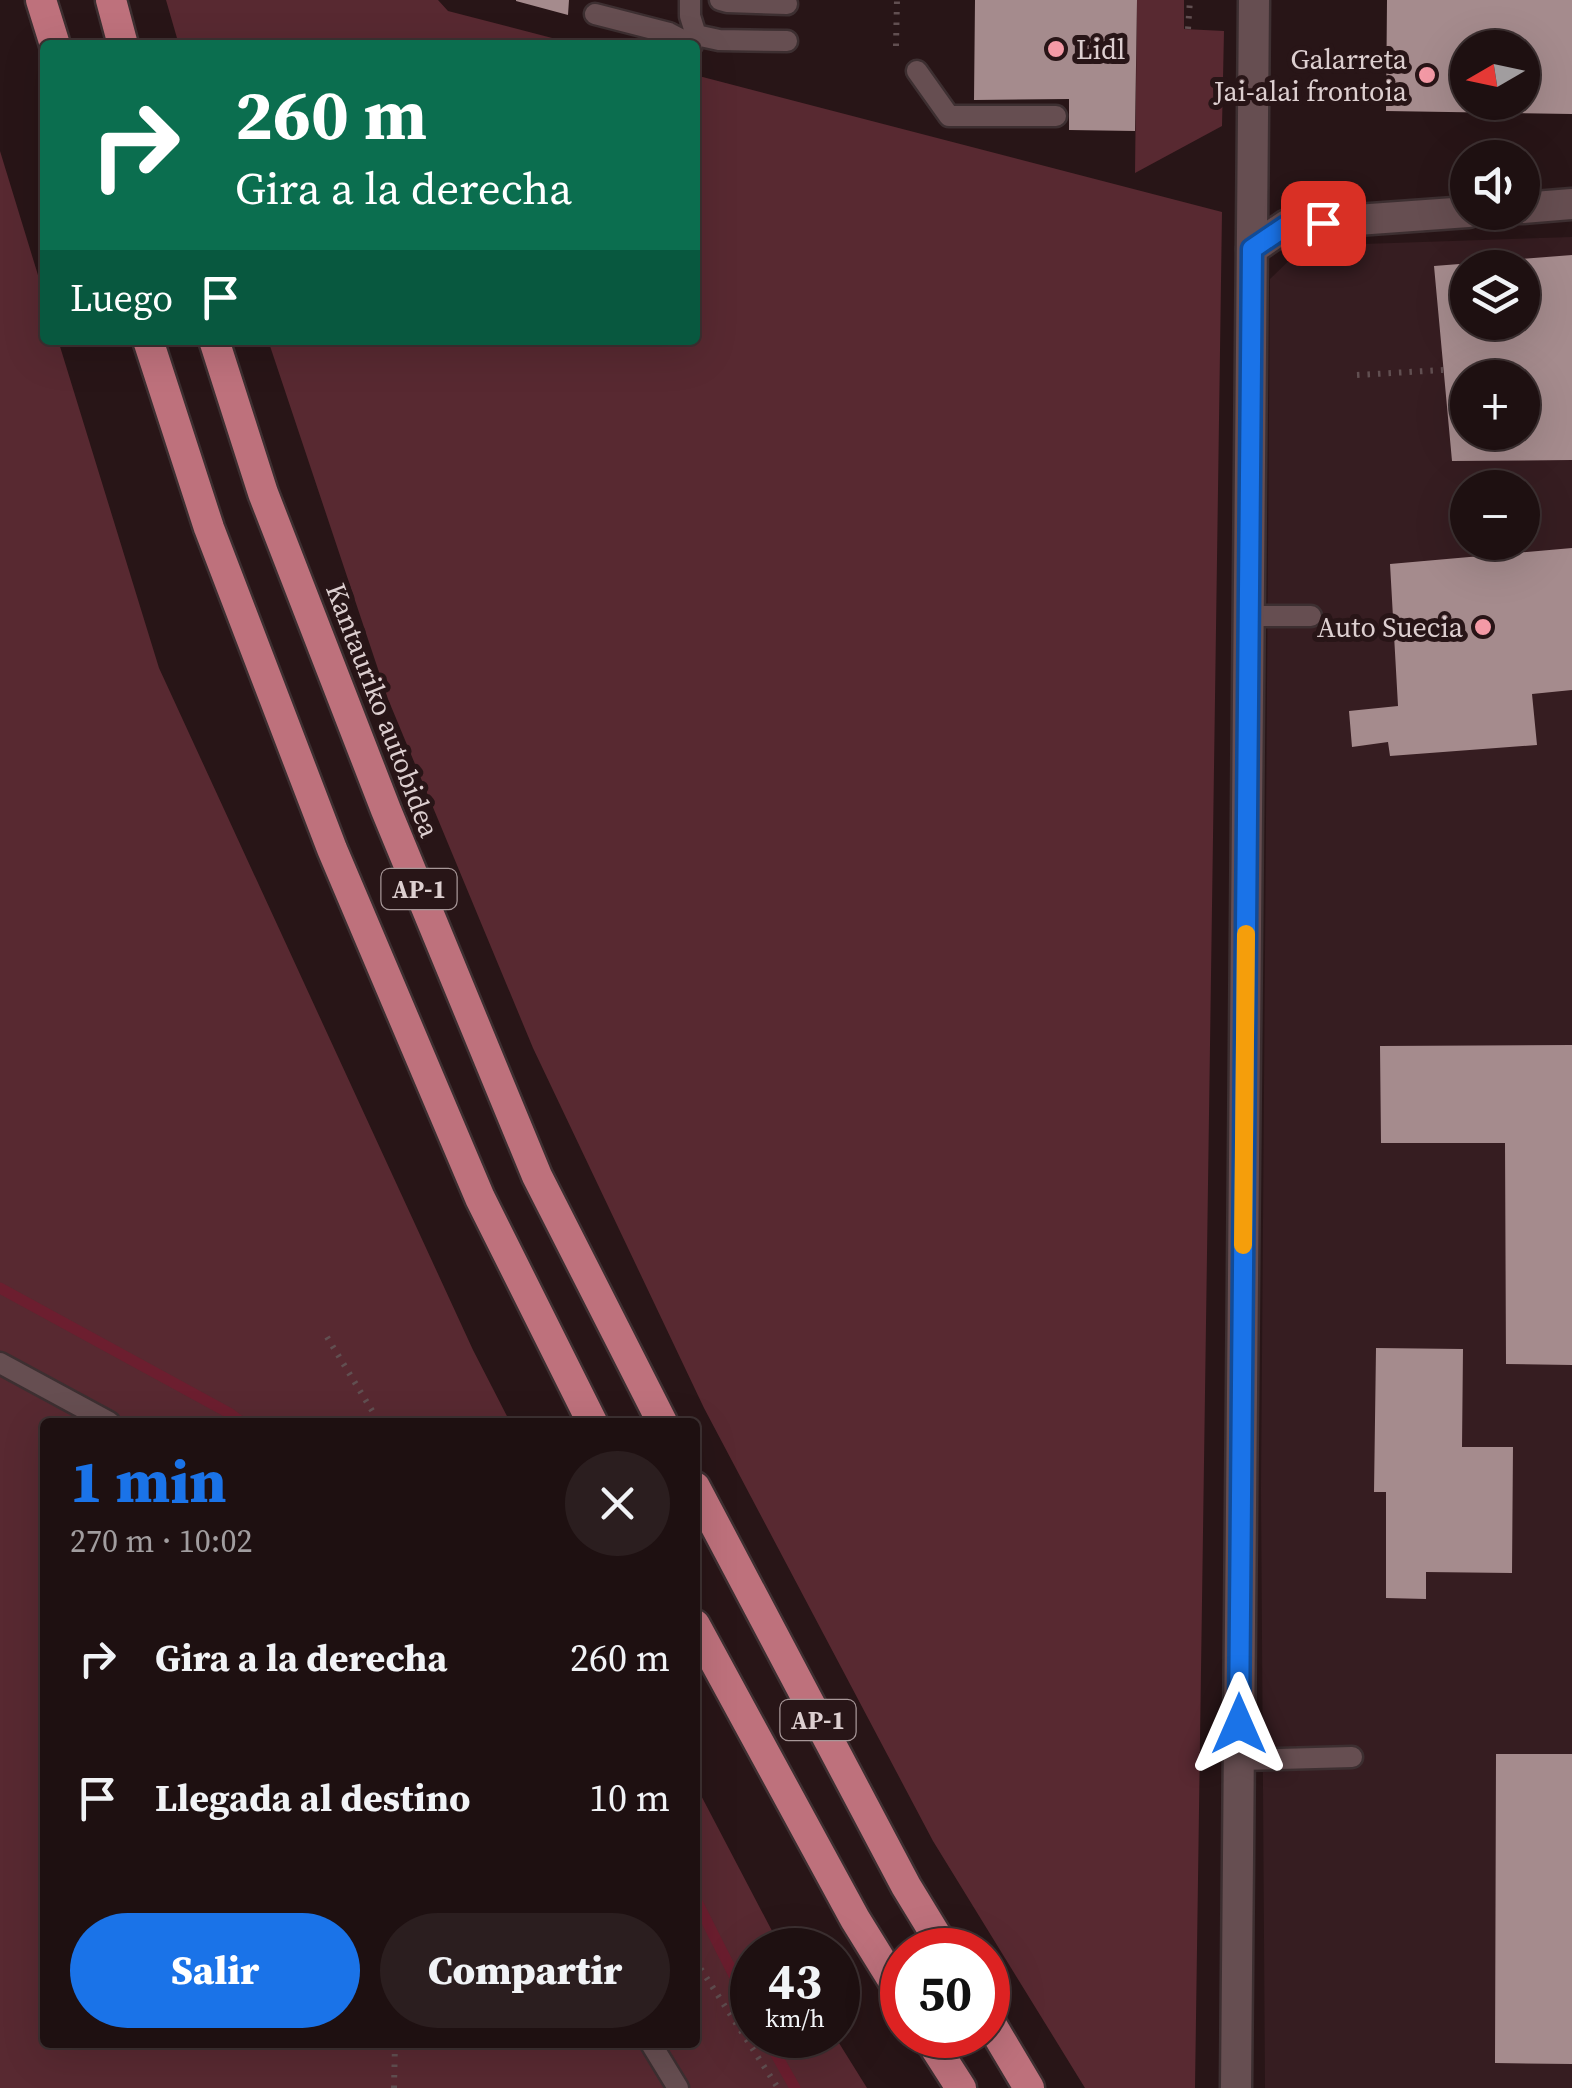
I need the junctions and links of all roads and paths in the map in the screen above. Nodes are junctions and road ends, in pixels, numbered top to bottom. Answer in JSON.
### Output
{"nodes":[{"id":1,"x":41,"y":0,"type":"edge"},
{"id":2,"x":111,"y":0,"type":"edge"},
{"id":3,"x":690,"y":0,"type":"edge"},
{"id":4,"x":720,"y":0,"type":"edge"},
{"id":5,"x":897,"y":0,"type":"edge"},
{"id":6,"x":1190,"y":0,"type":"edge"},
{"id":7,"x":1254,"y":0,"type":"edge"},
{"id":8,"x":787,"y":4,"type":"dead end"},
{"id":9,"x":595,"y":14,"type":"dead end"},
{"id":10,"x":1188,"y":29,"type":"dead end"},
{"id":11,"x":53,"y":40,"type":"edge"},
{"id":12,"x":122,"y":40,"type":"edge"},
{"id":13,"x":682,"y":40,"type":"edge"},
{"id":14,"x":700,"y":46,"type":"edge"},
{"id":15,"x":896,"y":46,"type":"dead end"},
{"id":16,"x":917,"y":70,"type":"dead end"},
{"id":17,"x":1056,"y":116,"type":"dead end"},
{"id":18,"x":1572,"y":204,"type":"edge"},
{"id":19,"x":1540,"y":207,"type":"edge"},
{"id":20,"x":1450,"y":213,"type":"edge"},
{"id":21,"x":1252,"y":249,"type":"junction"},
{"id":22,"x":150,"y":345,"type":"edge"},
{"id":23,"x":216,"y":345,"type":"edge"},
{"id":24,"x":1442,"y":370,"type":"dead end"},
{"id":25,"x":1357,"y":375,"type":"dead end"},
{"id":26,"x":1249,"y":616,"type":"junction"},
{"id":27,"x":1311,"y":616,"type":"dead end"},
{"id":28,"x":327,"y":1338,"type":"dead end"},
{"id":29,"x":0,"y":1363,"type":"edge"},
{"id":30,"x":102,"y":1418,"type":"edge"},
{"id":31,"x":377,"y":1418,"type":"edge"},
{"id":32,"x":590,"y":1418,"type":"edge"},
{"id":33,"x":660,"y":1418,"type":"edge"},
{"id":34,"x":700,"y":1496,"type":"edge"},
{"id":35,"x":700,"y":1634,"type":"edge"},
{"id":36,"x":1352,"y":1756,"type":"dead end"},
{"id":37,"x":1239,"y":1760,"type":"junction"},
{"id":38,"x":932,"y":1928,"type":"edge"},
{"id":39,"x":880,"y":1959,"type":"edge"},
{"id":40,"x":700,"y":1968,"type":"edge"},
{"id":41,"x":395,"y":2048,"type":"edge"},
{"id":42,"x":654,"y":2048,"type":"edge"},
{"id":43,"x":1010,"y":2055,"type":"edge"},
{"id":44,"x":941,"y":2058,"type":"edge"},
{"id":45,"x":394,"y":2088,"type":"edge"},
{"id":46,"x":678,"y":2088,"type":"edge"},
{"id":47,"x":778,"y":2088,"type":"edge"},
{"id":48,"x":960,"y":2088,"type":"edge"},
{"id":49,"x":1030,"y":2088,"type":"edge"},
{"id":50,"x":1236,"y":2088,"type":"edge"}],
"edges":[{"from":1,"to":11,"type":"highway"},
{"from":2,"to":12,"type":"highway"},
{"from":3,"to":14,"type":"lane"},
{"from":4,"to":8,"type":"lane"},
{"from":5,"to":15,"type":"path"},
{"from":6,"to":10,"type":"path"},
{"from":7,"to":21,"type":"main road"},
{"from":9,"to":13,"type":"lane"},
{"from":16,"to":17,"type":"lane"},
{"from":18,"to":19,"type":"main road"},
{"from":20,"to":21,"type":"main road"},
{"from":21,"to":26,"type":"main road"},
{"from":22,"to":32,"type":"highway","number":"AP-1"},
{"from":23,"to":33,"type":"highway","name":"Kantauriko autobidea","number":"AP-1"},
{"from":24,"to":25,"type":"path"},
{"from":26,"to":27,"type":"lane"},
{"from":26,"to":37,"type":"main road"},
{"from":28,"to":31,"type":"path"},
{"from":29,"to":30,"type":"lane"},
{"from":34,"to":38,"type":"highway","number":"AP-1"},
{"from":35,"to":39,"type":"highway","number":"AP-1"},
{"from":36,"to":37,"type":"lane"},
{"from":37,"to":50,"type":"main road"},
{"from":40,"to":47,"type":"path"},
{"from":41,"to":45,"type":"path"},
{"from":42,"to":46,"type":"lane"},
{"from":43,"to":49,"type":"highway"},
{"from":44,"to":48,"type":"highway"}]}
